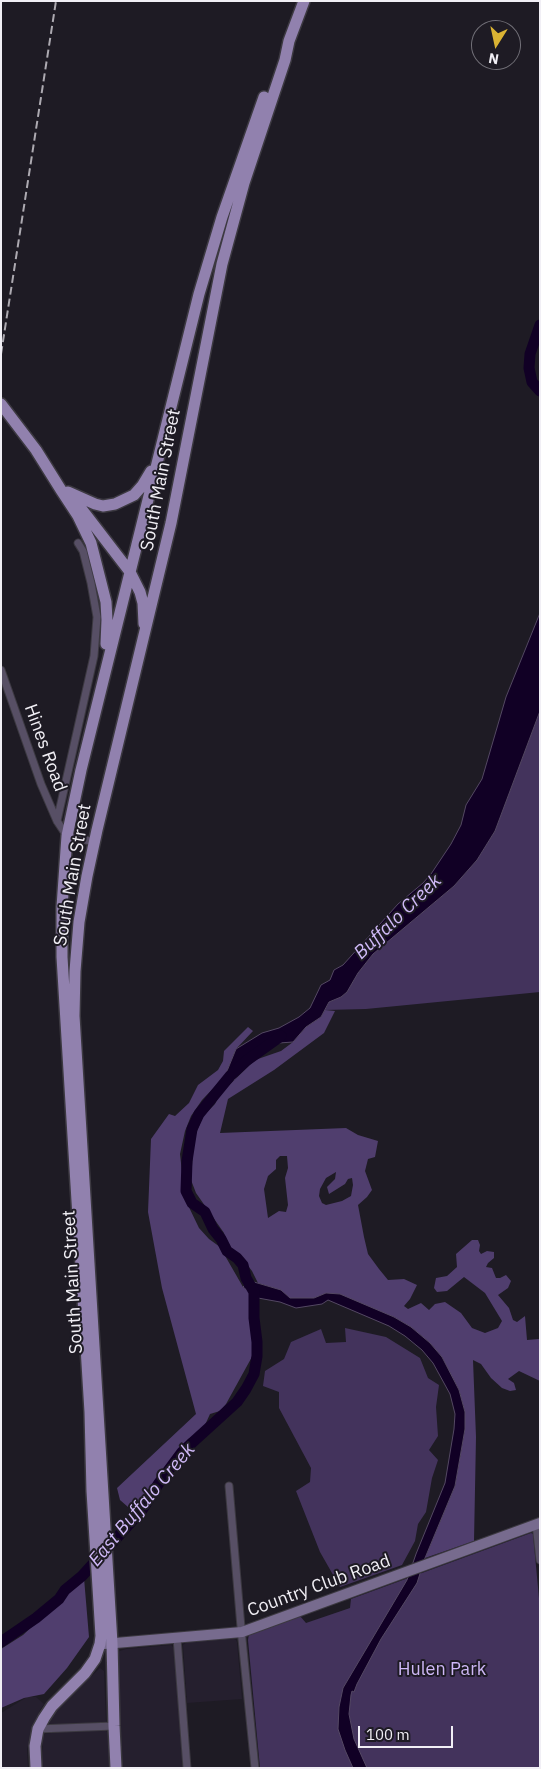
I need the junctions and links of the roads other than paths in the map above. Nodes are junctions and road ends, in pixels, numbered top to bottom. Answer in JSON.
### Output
{"nodes":[{"id":1,"x":304,"y":1,"type":"edge"},
{"id":2,"x":289,"y":41,"type":"junction"},
{"id":3,"x":1,"y":404,"type":"edge"},
{"id":4,"x":36,"y":450,"type":"junction"},
{"id":5,"x":159,"y":456,"type":"junction"},
{"id":6,"x":68,"y":492,"type":"junction"},
{"id":7,"x":78,"y":542,"type":"dead end"},
{"id":8,"x":130,"y":572,"type":"junction"},
{"id":9,"x":145,"y":636,"type":"junction"},
{"id":10,"x":1,"y":670,"type":"edge"},
{"id":11,"x":105,"y":673,"type":"junction"},
{"id":12,"x":58,"y":821,"type":"junction"},
{"id":13,"x":67,"y":836,"type":"junction"},
{"id":14,"x":95,"y":842,"type":"junction"},
{"id":15,"x":77,"y":1124,"type":"junction"},
{"id":16,"x":229,"y":1486,"type":"dead end"},
{"id":17,"x":98,"y":1491,"type":"junction"},
{"id":18,"x":538,"y":1524,"type":"edge"},
{"id":19,"x":540,"y":1560,"type":"edge"},
{"id":20,"x":242,"y":1632,"type":"junction"},
{"id":21,"x":177,"y":1638,"type":"junction"},
{"id":22,"x":106,"y":1644,"type":"junction"},
{"id":23,"x":114,"y":1726,"type":"junction"},
{"id":24,"x":38,"y":1730,"type":"junction"},
{"id":25,"x":36,"y":1768,"type":"edge"},
{"id":26,"x":116,"y":1768,"type":"edge"},
{"id":27,"x":187,"y":1768,"type":"edge"},
{"id":28,"x":255,"y":1768,"type":"edge"}],
"edges":[{"from":1,"to":2,"type":"main road","name":"South Main Street"},
{"from":2,"to":5,"type":"main road","name":"South Main Street"},
{"from":2,"to":9,"type":"main road","name":"South Main Street"},
{"from":3,"to":4,"type":"main road"},
{"from":4,"to":6,"type":"main road"},
{"from":4,"to":11,"type":"main road"},
{"from":5,"to":6,"type":"main road"},
{"from":5,"to":8,"type":"main road","name":"South Main Street"},
{"from":6,"to":8,"type":"main road"},
{"from":7,"to":12,"type":"street"},
{"from":8,"to":9,"type":"main road"},
{"from":8,"to":11,"type":"main road","name":"South Main Street"},
{"from":9,"to":14,"type":"main road","name":"South Main Street"},
{"from":10,"to":12,"type":"street","name":"Hines Road"},
{"from":11,"to":13,"type":"main road","name":"South Main Street"},
{"from":12,"to":13,"type":"street","name":"Hines Road"},
{"from":13,"to":14,"type":"street"},
{"from":13,"to":15,"type":"main road","name":"South Main Street"},
{"from":14,"to":15,"type":"main road","name":"South Main Street"},
{"from":15,"to":17,"type":"main road","name":"South Main Street"},
{"from":16,"to":20,"type":"street"},
{"from":17,"to":22,"type":"main road","name":"South Main Street"},
{"from":17,"to":22,"type":"main road","name":"South Main Street"},
{"from":18,"to":19,"type":"street"},
{"from":18,"to":20,"type":"main road","name":"Country Club Road"},
{"from":20,"to":21,"type":"main road","name":"Country Club Road"},
{"from":20,"to":28,"type":"street"},
{"from":21,"to":22,"type":"main road","name":"Country Club Road"},
{"from":21,"to":27,"type":"street"},
{"from":22,"to":23,"type":"main road","name":"South Main Street"},
{"from":22,"to":24,"type":"main road"},
{"from":23,"to":24,"type":"street"},
{"from":23,"to":26,"type":"main road","name":"South Main Street"},
{"from":24,"to":25,"type":"main road"}]}
